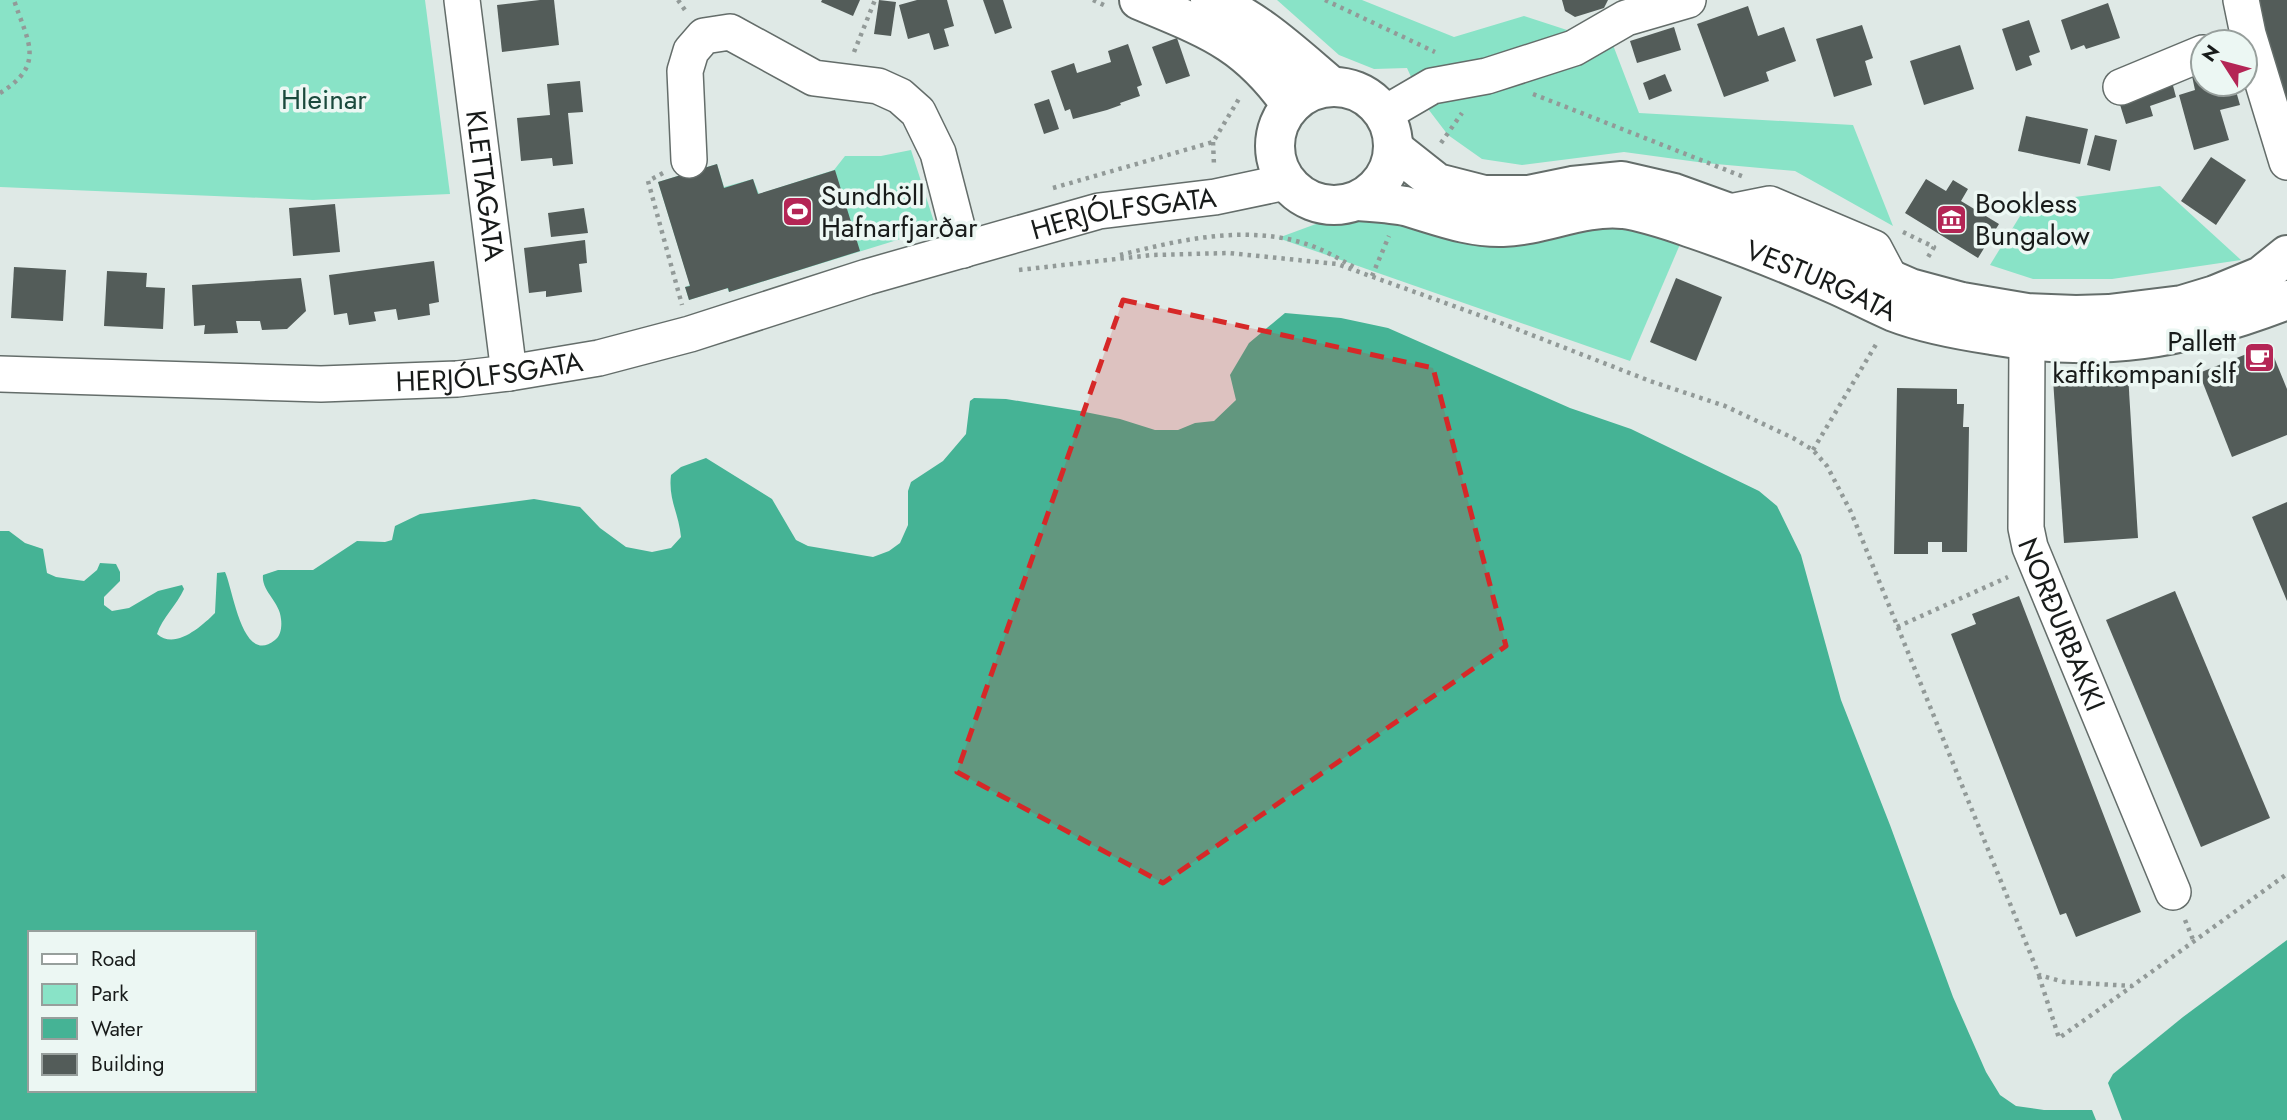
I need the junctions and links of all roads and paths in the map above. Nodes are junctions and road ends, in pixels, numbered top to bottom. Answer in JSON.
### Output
{"nodes":[{"id":1,"x":14,"y":0,"type":"edge"},
{"id":2,"x":462,"y":0,"type":"edge"},
{"id":3,"x":875,"y":0,"type":"edge"},
{"id":4,"x":1093,"y":0,"type":"edge"},
{"id":5,"x":1688,"y":0,"type":"edge"},
{"id":6,"x":2241,"y":0,"type":"edge"},
{"id":7,"x":1225,"y":3,"type":"edge"},
{"id":8,"x":1128,"y":6,"type":"edge"},
{"id":9,"x":2240,"y":28,"type":"edge"},
{"id":10,"x":2189,"y":59,"type":"edge"},
{"id":11,"x":841,"y":82,"type":"junction"},
{"id":12,"x":1331,"y":86,"type":"junction"},
{"id":13,"x":2121,"y":87,"type":"dead end"},
{"id":14,"x":2259,"y":90,"type":"edge"},
{"id":15,"x":1243,"y":92,"type":"dead end"},
{"id":16,"x":0,"y":93,"type":"edge"},
{"id":17,"x":1291,"y":105,"type":"junction"},
{"id":18,"x":1389,"y":131,"type":"junction"},
{"id":19,"x":689,"y":160,"type":"joint"},
{"id":20,"x":2287,"y":162,"type":"edge"},
{"id":21,"x":1286,"y":182,"type":"junction"},
{"id":22,"x":1043,"y":192,"type":"dead end"},
{"id":23,"x":1357,"y":201,"type":"junction"},
{"id":24,"x":963,"y":250,"type":"junction"},
{"id":25,"x":2287,"y":255,"type":"edge"},
{"id":26,"x":1103,"y":260,"type":"junction"},
{"id":27,"x":1013,"y":270,"type":"dead end"},
{"id":28,"x":1373,"y":276,"type":"junction"},
{"id":29,"x":2287,"y":300,"type":"edge"},
{"id":30,"x":690,"y":334,"type":"junction"},
{"id":31,"x":2027,"y":342,"type":"junction"},
{"id":32,"x":509,"y":373,"type":"junction"},
{"id":33,"x":0,"y":374,"type":"edge"},
{"id":34,"x":2038,"y":564,"type":"junction"},
{"id":35,"x":1897,"y":627,"type":"junction"},
{"id":36,"x":2287,"y":874,"type":"edge"},
{"id":37,"x":2173,"y":892,"type":"dead end"},
{"id":38,"x":2039,"y":975,"type":"junction"},
{"id":39,"x":2132,"y":986,"type":"junction"}],
"edges":[{"from":1,"to":16,"type":"path"},
{"from":2,"to":32,"type":"street","name":"KLETTAGATA"},
{"from":3,"to":11,"type":"path"},
{"from":4,"to":8,"type":"path"},
{"from":5,"to":18,"type":"street"},
{"from":6,"to":9,"type":"street"},
{"from":7,"to":12,"type":"main road"},
{"from":8,"to":17,"type":"main road"},
{"from":10,"to":13,"type":"street"},
{"from":11,"to":19,"type":"street"},
{"from":11,"to":24,"type":"street"},
{"from":12,"to":17,"type":"main road"},
{"from":12,"to":18,"type":"main road"},
{"from":14,"to":20,"type":"street"},
{"from":15,"to":22,"type":"path"},
{"from":17,"to":21,"type":"main road"},
{"from":18,"to":23,"type":"main road"},
{"from":18,"to":25,"type":"main road","name":"VESTURGATA"},
{"from":19,"to":30,"type":"path"},
{"from":21,"to":23,"type":"main road"},
{"from":21,"to":24,"type":"street","name":"HERJÓLFSGATA"},
{"from":23,"to":31,"type":"main road","name":"VESTURGATA"},
{"from":24,"to":30,"type":"street","name":"HERJÓLFSGATA"},
{"from":26,"to":27,"type":"path"},
{"from":26,"to":28,"type":"path"},
{"from":26,"to":28,"type":"path"},
{"from":28,"to":35,"type":"path"},
{"from":29,"to":31,"type":"main road","name":"VESTURGATA"},
{"from":30,"to":32,"type":"street","name":"HERJÓLFSGATA"},
{"from":31,"to":34,"type":"street","name":"NORÐURBAKKI"},
{"from":32,"to":33,"type":"street","name":"HERJÓLFSGATA"},
{"from":34,"to":35,"type":"path"},
{"from":34,"to":37,"type":"street","name":"NORÐURBAKKI"},
{"from":35,"to":38,"type":"path"},
{"from":36,"to":39,"type":"path"},
{"from":38,"to":39,"type":"path"},
{"from":38,"to":39,"type":"path"}]}
